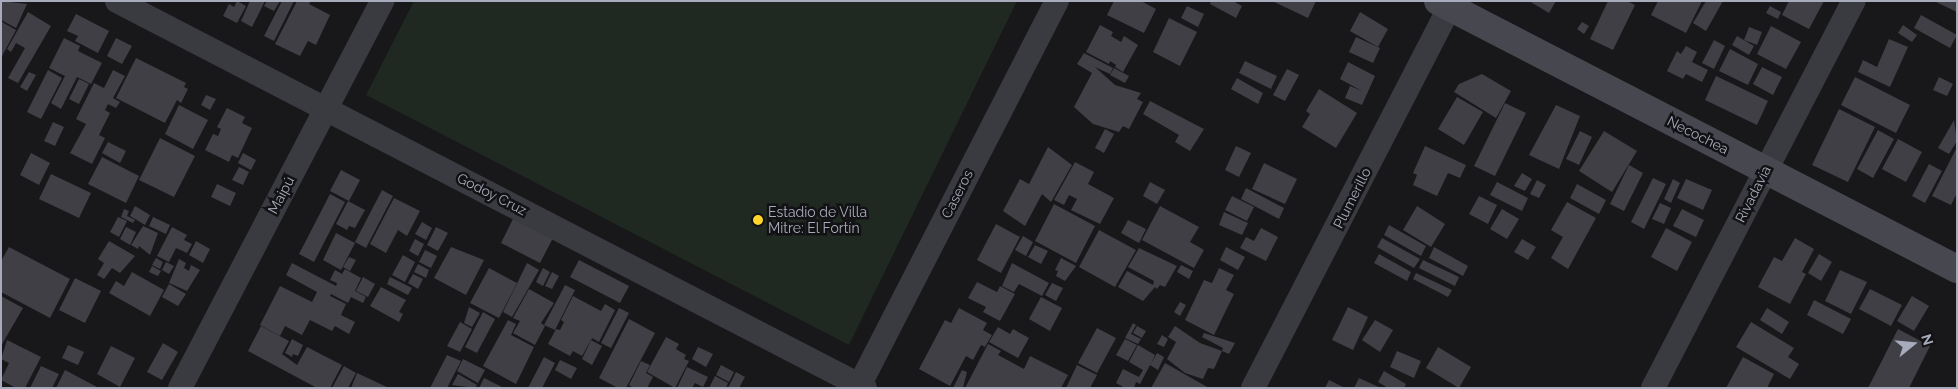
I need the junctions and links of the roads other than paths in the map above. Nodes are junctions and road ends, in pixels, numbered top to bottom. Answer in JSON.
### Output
{"nodes":[{"id":1,"x":118,"y":1,"type":"edge"},
{"id":2,"x":382,"y":1,"type":"edge"},
{"id":3,"x":1057,"y":1,"type":"edge"},
{"id":4,"x":1854,"y":1,"type":"edge"},
{"id":5,"x":1444,"y":4,"type":"edge"},
{"id":6,"x":327,"y":108,"type":"junction"},
{"id":7,"x":1766,"y":170,"type":"junction"},
{"id":8,"x":1957,"y":269,"type":"edge"},
{"id":9,"x":861,"y":387,"type":"edge"},
{"id":10,"x":180,"y":388,"type":"edge"},
{"id":11,"x":1253,"y":388,"type":"edge"},
{"id":12,"x":1653,"y":388,"type":"edge"}],
"edges":[{"from":1,"to":6,"type":"street","name":"Godoy Cruz"},
{"from":2,"to":6,"type":"street","name":"Maipú"},
{"from":3,"to":9,"type":"street","name":"Caseros"},
{"from":4,"to":7,"type":"street","name":"Rivadavia"},
{"from":5,"to":7,"type":"main road","name":"Necochea"},
{"from":5,"to":11,"type":"street","name":"Plumerillo"},
{"from":6,"to":9,"type":"street","name":"Godoy Cruz"},
{"from":6,"to":10,"type":"street","name":"Maipú"},
{"from":7,"to":8,"type":"main road","name":"Necochea"},
{"from":7,"to":12,"type":"street","name":"Rivadavia"}]}
